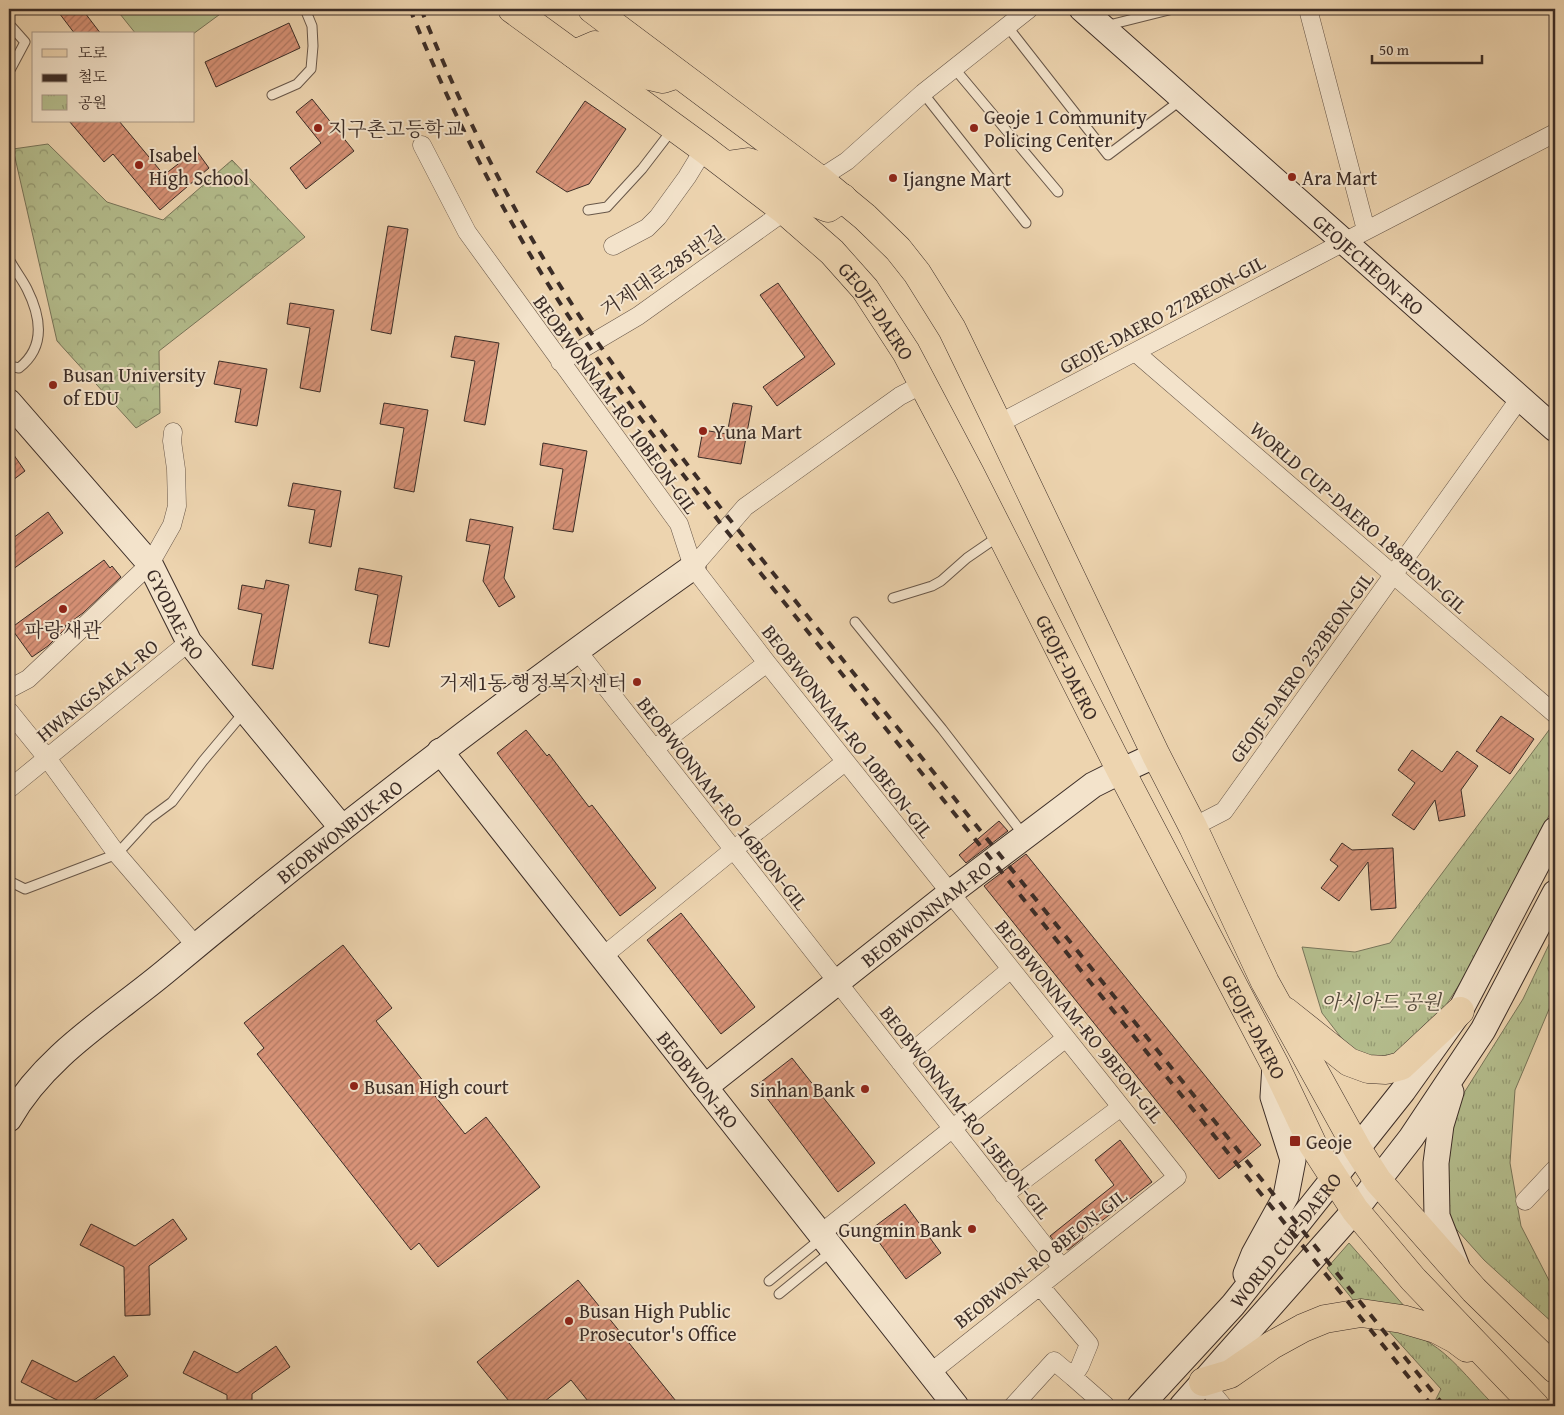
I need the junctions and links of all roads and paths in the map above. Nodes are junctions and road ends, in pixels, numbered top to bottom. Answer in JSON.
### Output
{"nodes":[{"id":1,"x":305,"y":9,"type":"edge"},
{"id":2,"x":592,"y":9,"type":"edge"},
{"id":3,"x":1029,"y":9,"type":"edge"},
{"id":4,"x":1082,"y":9,"type":"edge"},
{"id":5,"x":1172,"y":9,"type":"edge"},
{"id":6,"x":1308,"y":9,"type":"edge"},
{"id":7,"x":522,"y":13,"type":"edge"},
{"id":8,"x":9,"y":24,"type":"edge"},
{"id":9,"x":1007,"y":26,"type":"junction"},
{"id":10,"x":1102,"y":27,"type":"junction"},
{"id":11,"x":574,"y":54,"type":"junction"},
{"id":12,"x":954,"y":68,"type":"junction"},
{"id":13,"x":9,"y":72,"type":"edge"},
{"id":14,"x":678,"y":74,"type":"junction"},
{"id":15,"x":922,"y":93,"type":"junction"},
{"id":16,"x":272,"y":95,"type":"dead end"},
{"id":17,"x":1183,"y":99,"type":"junction"},
{"id":18,"x":674,"y":127,"type":"junction"},
{"id":19,"x":1555,"y":133,"type":"edge"},
{"id":20,"x":422,"y":145,"type":"dead end"},
{"id":21,"x":704,"y":149,"type":"junction"},
{"id":22,"x":727,"y":165,"type":"junction"},
{"id":23,"x":819,"y":179,"type":"junction"},
{"id":24,"x":1058,"y":192,"type":"dead end"},
{"id":25,"x":842,"y":198,"type":"junction"},
{"id":26,"x":588,"y":210,"type":"dead end"},
{"id":27,"x":785,"y":211,"type":"junction"},
{"id":28,"x":1026,"y":223,"type":"dead end"},
{"id":29,"x":1366,"y":230,"type":"junction"},
{"id":30,"x":1344,"y":242,"type":"junction"},
{"id":31,"x":613,"y":246,"type":"dead end"},
{"id":32,"x":9,"y":259,"type":"edge"},
{"id":33,"x":1135,"y":352,"type":"junction"},
{"id":34,"x":560,"y":362,"type":"junction"},
{"id":35,"x":9,"y":366,"type":"edge"},
{"id":36,"x":923,"y":384,"type":"junction"},
{"id":37,"x":1520,"y":398,"type":"junction"},
{"id":38,"x":9,"y":402,"type":"edge"},
{"id":39,"x":998,"y":424,"type":"junction"},
{"id":40,"x":1555,"y":429,"type":"edge"},
{"id":41,"x":174,"y":432,"type":"dead end"},
{"id":42,"x":1001,"y":534,"type":"junction"},
{"id":43,"x":150,"y":564,"type":"junction"},
{"id":44,"x":692,"y":567,"type":"junction"},
{"id":45,"x":1394,"y":574,"type":"junction"},
{"id":46,"x":893,"y":598,"type":"dead end"},
{"id":47,"x":855,"y":622,"type":"dead end"},
{"id":48,"x":189,"y":642,"type":"junction"},
{"id":49,"x":576,"y":649,"type":"junction"},
{"id":50,"x":767,"y":664,"type":"junction"},
{"id":51,"x":9,"y":689,"type":"edge"},
{"id":52,"x":245,"y":710,"type":"junction"},
{"id":53,"x":9,"y":711,"type":"edge"},
{"id":54,"x":1555,"y":714,"type":"edge"},
{"id":55,"x":654,"y":749,"type":"junction"},
{"id":56,"x":440,"y":752,"type":"junction"},
{"id":57,"x":1156,"y":755,"type":"junction"},
{"id":58,"x":48,"y":758,"type":"junction"},
{"id":59,"x":845,"y":762,"type":"junction"},
{"id":60,"x":1121,"y":771,"type":"junction"},
{"id":61,"x":9,"y":789,"type":"edge"},
{"id":62,"x":342,"y":828,"type":"junction"},
{"id":63,"x":1194,"y":828,"type":"junction"},
{"id":64,"x":1555,"y":830,"type":"edge"},
{"id":65,"x":1025,"y":836,"type":"junction"},
{"id":66,"x":732,"y":850,"type":"junction"},
{"id":67,"x":117,"y":854,"type":"junction"},
{"id":68,"x":9,"y":881,"type":"edge"},
{"id":69,"x":950,"y":892,"type":"junction"},
{"id":70,"x":1555,"y":893,"type":"edge"},
{"id":71,"x":196,"y":946,"type":"junction"},
{"id":72,"x":602,"y":957,"type":"junction"},
{"id":73,"x":1011,"y":969,"type":"junction"},
{"id":74,"x":837,"y":982,"type":"junction"},
{"id":75,"x":1278,"y":1007,"type":"junction"},
{"id":76,"x":1460,"y":1011,"type":"junction"},
{"id":77,"x":1066,"y":1038,"type":"junction"},
{"id":78,"x":900,"y":1062,"type":"junction"},
{"id":79,"x":1276,"y":1065,"type":"junction"},
{"id":80,"x":1457,"y":1070,"type":"junction"},
{"id":81,"x":705,"y":1087,"type":"junction"},
{"id":82,"x":1121,"y":1107,"type":"junction"},
{"id":83,"x":9,"y":1119,"type":"edge"},
{"id":84,"x":952,"y":1129,"type":"junction"},
{"id":85,"x":1358,"y":1150,"type":"junction"},
{"id":86,"x":1555,"y":1169,"type":"edge"},
{"id":87,"x":1177,"y":1177,"type":"joint"},
{"id":88,"x":1335,"y":1178,"type":"junction"},
{"id":89,"x":1378,"y":1181,"type":"junction"},
{"id":90,"x":1004,"y":1195,"type":"junction"},
{"id":91,"x":1526,"y":1201,"type":"dead end"},
{"id":92,"x":1355,"y":1210,"type":"junction"},
{"id":93,"x":825,"y":1240,"type":"junction"},
{"id":94,"x":1062,"y":1268,"type":"junction"},
{"id":95,"x":1459,"y":1274,"type":"junction"},
{"id":96,"x":769,"y":1281,"type":"dead end"},
{"id":97,"x":1040,"y":1286,"type":"junction"},
{"id":98,"x":779,"y":1294,"type":"dead end"},
{"id":99,"x":1234,"y":1304,"type":"junction"},
{"id":100,"x":1555,"y":1369,"type":"edge"},
{"id":101,"x":930,"y":1373,"type":"junction"},
{"id":102,"x":1073,"y":1377,"type":"junction"},
{"id":103,"x":1506,"y":1378,"type":"junction"},
{"id":104,"x":1203,"y":1382,"type":"junction"},
{"id":105,"x":956,"y":1406,"type":"edge"},
{"id":106,"x":1013,"y":1406,"type":"edge"},
{"id":107,"x":1106,"y":1406,"type":"edge"},
{"id":108,"x":1140,"y":1406,"type":"edge"},
{"id":109,"x":1182,"y":1406,"type":"edge"},
{"id":110,"x":1223,"y":1406,"type":"edge"},
{"id":111,"x":1535,"y":1406,"type":"edge"}],
"edges":[{"from":1,"to":16,"type":"lane"},
{"from":2,"to":14,"type":"main road","name":"GEOJE-DAERO"},
{"from":3,"to":9,"type":"street"},
{"from":4,"to":10,"type":"main road","name":"GEOJECHEON-RO"},
{"from":5,"to":10,"type":"lane"},
{"from":6,"to":29,"type":"street"},
{"from":7,"to":11,"type":"main road","name":"GEOJE-DAERO"},
{"from":8,"to":13,"type":"lane"},
{"from":9,"to":12,"type":"street"},
{"from":9,"to":17,"type":"lane"},
{"from":10,"to":17,"type":"main road","name":"GEOJECHEON-RO"},
{"from":11,"to":14,"type":"main road"},
{"from":11,"to":18,"type":"main road","name":"GEOJE-DAERO"},
{"from":12,"to":15,"type":"street"},
{"from":12,"to":24,"type":"lane"},
{"from":14,"to":23,"type":"main road","name":"GEOJE-DAERO"},
{"from":15,"to":23,"type":"street"},
{"from":15,"to":28,"type":"lane"},
{"from":17,"to":30,"type":"main road","name":"GEOJECHEON-RO"},
{"from":18,"to":21,"type":"main road","name":"GEOJE-DAERO"},
{"from":18,"to":26,"type":"lane"},
{"from":19,"to":29,"type":"street","name":"GEOJE-DAERO 272BEON-GIL"},
{"from":20,"to":34,"type":"street","name":"BEOBWONNAM-RO 10BEON-GIL"},
{"from":21,"to":22,"type":"main road","name":"GEOJE-DAERO"},
{"from":21,"to":31,"type":"street"},
{"from":22,"to":25,"type":"main road"},
{"from":22,"to":27,"type":"main road","name":"GEOJE-DAERO"},
{"from":23,"to":25,"type":"main road","name":"GEOJE-DAERO"},
{"from":25,"to":39,"type":"main road","name":"GEOJE-DAERO"},
{"from":27,"to":34,"type":"street","name":"거제대로285번길"},
{"from":27,"to":36,"type":"main road","name":"GEOJE-DAERO"},
{"from":29,"to":30,"type":"street","name":"GEOJE-DAERO 272BEON-GIL"},
{"from":30,"to":33,"type":"street","name":"GEOJE-DAERO 272BEON-GIL"},
{"from":30,"to":37,"type":"main road","name":"GEOJECHEON-RO"},
{"from":32,"to":35,"type":"lane"},
{"from":33,"to":39,"type":"street","name":"GEOJE-DAERO 272BEON-GIL"},
{"from":33,"to":45,"type":"street","name":"WORLD CUP-DAERO 188BEON-GIL"},
{"from":34,"to":44,"type":"street","name":"BEOBWONNAM-RO 10BEON-GIL"},
{"from":36,"to":42,"type":"main road","name":"GEOJE-DAERO"},
{"from":36,"to":44,"type":"street"},
{"from":37,"to":40,"type":"main road","name":"GEOJECHEON-RO"},
{"from":37,"to":45,"type":"street","name":"GEOJE-DAERO 252BEON-GIL"},
{"from":38,"to":43,"type":"main road","name":"GYODAE-RO"},
{"from":39,"to":57,"type":"main road","name":"GEOJE-DAERO"},
{"from":41,"to":43,"type":"street"},
{"from":42,"to":46,"type":"lane"},
{"from":42,"to":60,"type":"main road","name":"GEOJE-DAERO"},
{"from":43,"to":48,"type":"main road","name":"GYODAE-RO"},
{"from":43,"to":51,"type":"street"},
{"from":44,"to":49,"type":"main road","name":"BEOBWONBUK-RO"},
{"from":44,"to":50,"type":"street","name":"BEOBWONNAM-RO 10BEON-GIL"},
{"from":45,"to":54,"type":"street","name":"WORLD CUP-DAERO 188BEON-GIL"},
{"from":45,"to":63,"type":"street","name":"GEOJE-DAERO 252BEON-GIL"},
{"from":47,"to":65,"type":"lane"},
{"from":48,"to":52,"type":"main road","name":"GYODAE-RO"},
{"from":48,"to":58,"type":"street","name":"HWANGSAEAL-RO"},
{"from":49,"to":55,"type":"street","name":"BEOBWONNAM-RO 16BEON-GIL"},
{"from":49,"to":56,"type":"main road","name":"BEOBWONBUK-RO"},
{"from":50,"to":55,"type":"street"},
{"from":50,"to":59,"type":"street","name":"BEOBWONNAM-RO 10BEON-GIL"},
{"from":52,"to":62,"type":"main road","name":"GYODAE-RO"},
{"from":52,"to":67,"type":"lane"},
{"from":53,"to":58,"type":"street"},
{"from":55,"to":66,"type":"street","name":"BEOBWONNAM-RO 16BEON-GIL"},
{"from":56,"to":62,"type":"main road","name":"BEOBWONBUK-RO"},
{"from":56,"to":72,"type":"main road","name":"BEOBWON-RO"},
{"from":57,"to":60,"type":"main road","name":"BEOBWONNAM-RO"},
{"from":57,"to":63,"type":"main road","name":"GEOJE-DAERO"},
{"from":58,"to":61,"type":"street","name":"HWANGSAEAL-RO"},
{"from":58,"to":67,"type":"street"},
{"from":59,"to":66,"type":"street"},
{"from":59,"to":69,"type":"street","name":"BEOBWONNAM-RO 10BEON-GIL"},
{"from":60,"to":65,"type":"main road","name":"BEOBWONNAM-RO"},
{"from":60,"to":79,"type":"main road","name":"GEOJE-DAERO"},
{"from":62,"to":71,"type":"main road","name":"BEOBWONBUK-RO"},
{"from":63,"to":75,"type":"main road","name":"GEOJE-DAERO"},
{"from":64,"to":76,"type":"main road","name":"WORLD CUP-DAERO"},
{"from":65,"to":69,"type":"main road","name":"BEOBWONNAM-RO"},
{"from":66,"to":72,"type":"street"},
{"from":66,"to":74,"type":"street","name":"BEOBWONNAM-RO 16BEON-GIL"},
{"from":67,"to":68,"type":"lane"},
{"from":67,"to":71,"type":"street"},
{"from":69,"to":73,"type":"street","name":"BEOBWONNAM-RO 9BEON-GIL"},
{"from":69,"to":74,"type":"main road","name":"BEOBWONNAM-RO"},
{"from":70,"to":80,"type":"main road","name":"WORLD CUP-DAERO"},
{"from":71,"to":83,"type":"main road","name":"BEOBWONBUK-RO"},
{"from":72,"to":81,"type":"main road","name":"BEOBWON-RO"},
{"from":73,"to":77,"type":"street","name":"BEOBWONNAM-RO 9BEON-GIL"},
{"from":73,"to":78,"type":"street"},
{"from":74,"to":78,"type":"street","name":"BEOBWONNAM-RO 15BEON-GIL"},
{"from":74,"to":81,"type":"main road","name":"BEOBWONNAM-RO"},
{"from":75,"to":76,"type":"main road"},
{"from":75,"to":85,"type":"main road","name":"GEOJE-DAERO"},
{"from":76,"to":85,"type":"main road","name":"WORLD CUP-DAERO"},
{"from":77,"to":82,"type":"street","name":"BEOBWONNAM-RO 9BEON-GIL"},
{"from":77,"to":84,"type":"street"},
{"from":78,"to":84,"type":"street","name":"BEOBWONNAM-RO 15BEON-GIL"},
{"from":79,"to":88,"type":"main road","name":"GEOJE-DAERO"},
{"from":79,"to":99,"type":"main road"},
{"from":80,"to":89,"type":"main road","name":"WORLD CUP-DAERO"},
{"from":80,"to":95,"type":"main road"},
{"from":81,"to":93,"type":"main road","name":"BEOBWON-RO"},
{"from":82,"to":87,"type":"street","name":"BEOBWONNAM-RO 9BEON-GIL"},
{"from":82,"to":90,"type":"street"},
{"from":84,"to":90,"type":"street","name":"BEOBWONNAM-RO 15BEON-GIL"},
{"from":84,"to":93,"type":"street"},
{"from":85,"to":88,"type":"main road","name":"WORLD CUP-DAERO"},
{"from":85,"to":89,"type":"main road","name":"GEOJE-DAERO"},
{"from":86,"to":91,"type":"street"},
{"from":87,"to":94,"type":"street","name":"BEOBWON-RO 8BEON-GIL"},
{"from":88,"to":92,"type":"main road","name":"GEOJE-DAERO"},
{"from":88,"to":99,"type":"main road","name":"WORLD CUP-DAERO"},
{"from":89,"to":92,"type":"main road","name":"WORLD CUP-DAERO"},
{"from":89,"to":95,"type":"main road","name":"GEOJE-DAERO"},
{"from":90,"to":94,"type":"street","name":"BEOBWONNAM-RO 15BEON-GIL"},
{"from":92,"to":103,"type":"main road","name":"GEOJE-DAERO"},
{"from":92,"to":104,"type":"main road","name":"WORLD CUP-DAERO"},
{"from":93,"to":96,"type":"lane"},
{"from":93,"to":98,"type":"lane"},
{"from":93,"to":101,"type":"main road","name":"BEOBWON-RO"},
{"from":94,"to":97,"type":"street","name":"BEOBWON-RO 8BEON-GIL"},
{"from":95,"to":100,"type":"main road","name":"GEOJE-DAERO"},
{"from":97,"to":101,"type":"street","name":"BEOBWON-RO 8BEON-GIL"},
{"from":97,"to":102,"type":"street"},
{"from":99,"to":108,"type":"main road","name":"WORLD CUP-DAERO"},
{"from":101,"to":105,"type":"main road","name":"BEOBWON-RO"},
{"from":102,"to":106,"type":"street"},
{"from":102,"to":107,"type":"street"},
{"from":103,"to":104,"type":"main road"},
{"from":103,"to":111,"type":"main road","name":"GEOJE-DAERO"},
{"from":104,"to":109,"type":"main road","name":"WORLD CUP-DAERO"},
{"from":104,"to":110,"type":"street"}]}
